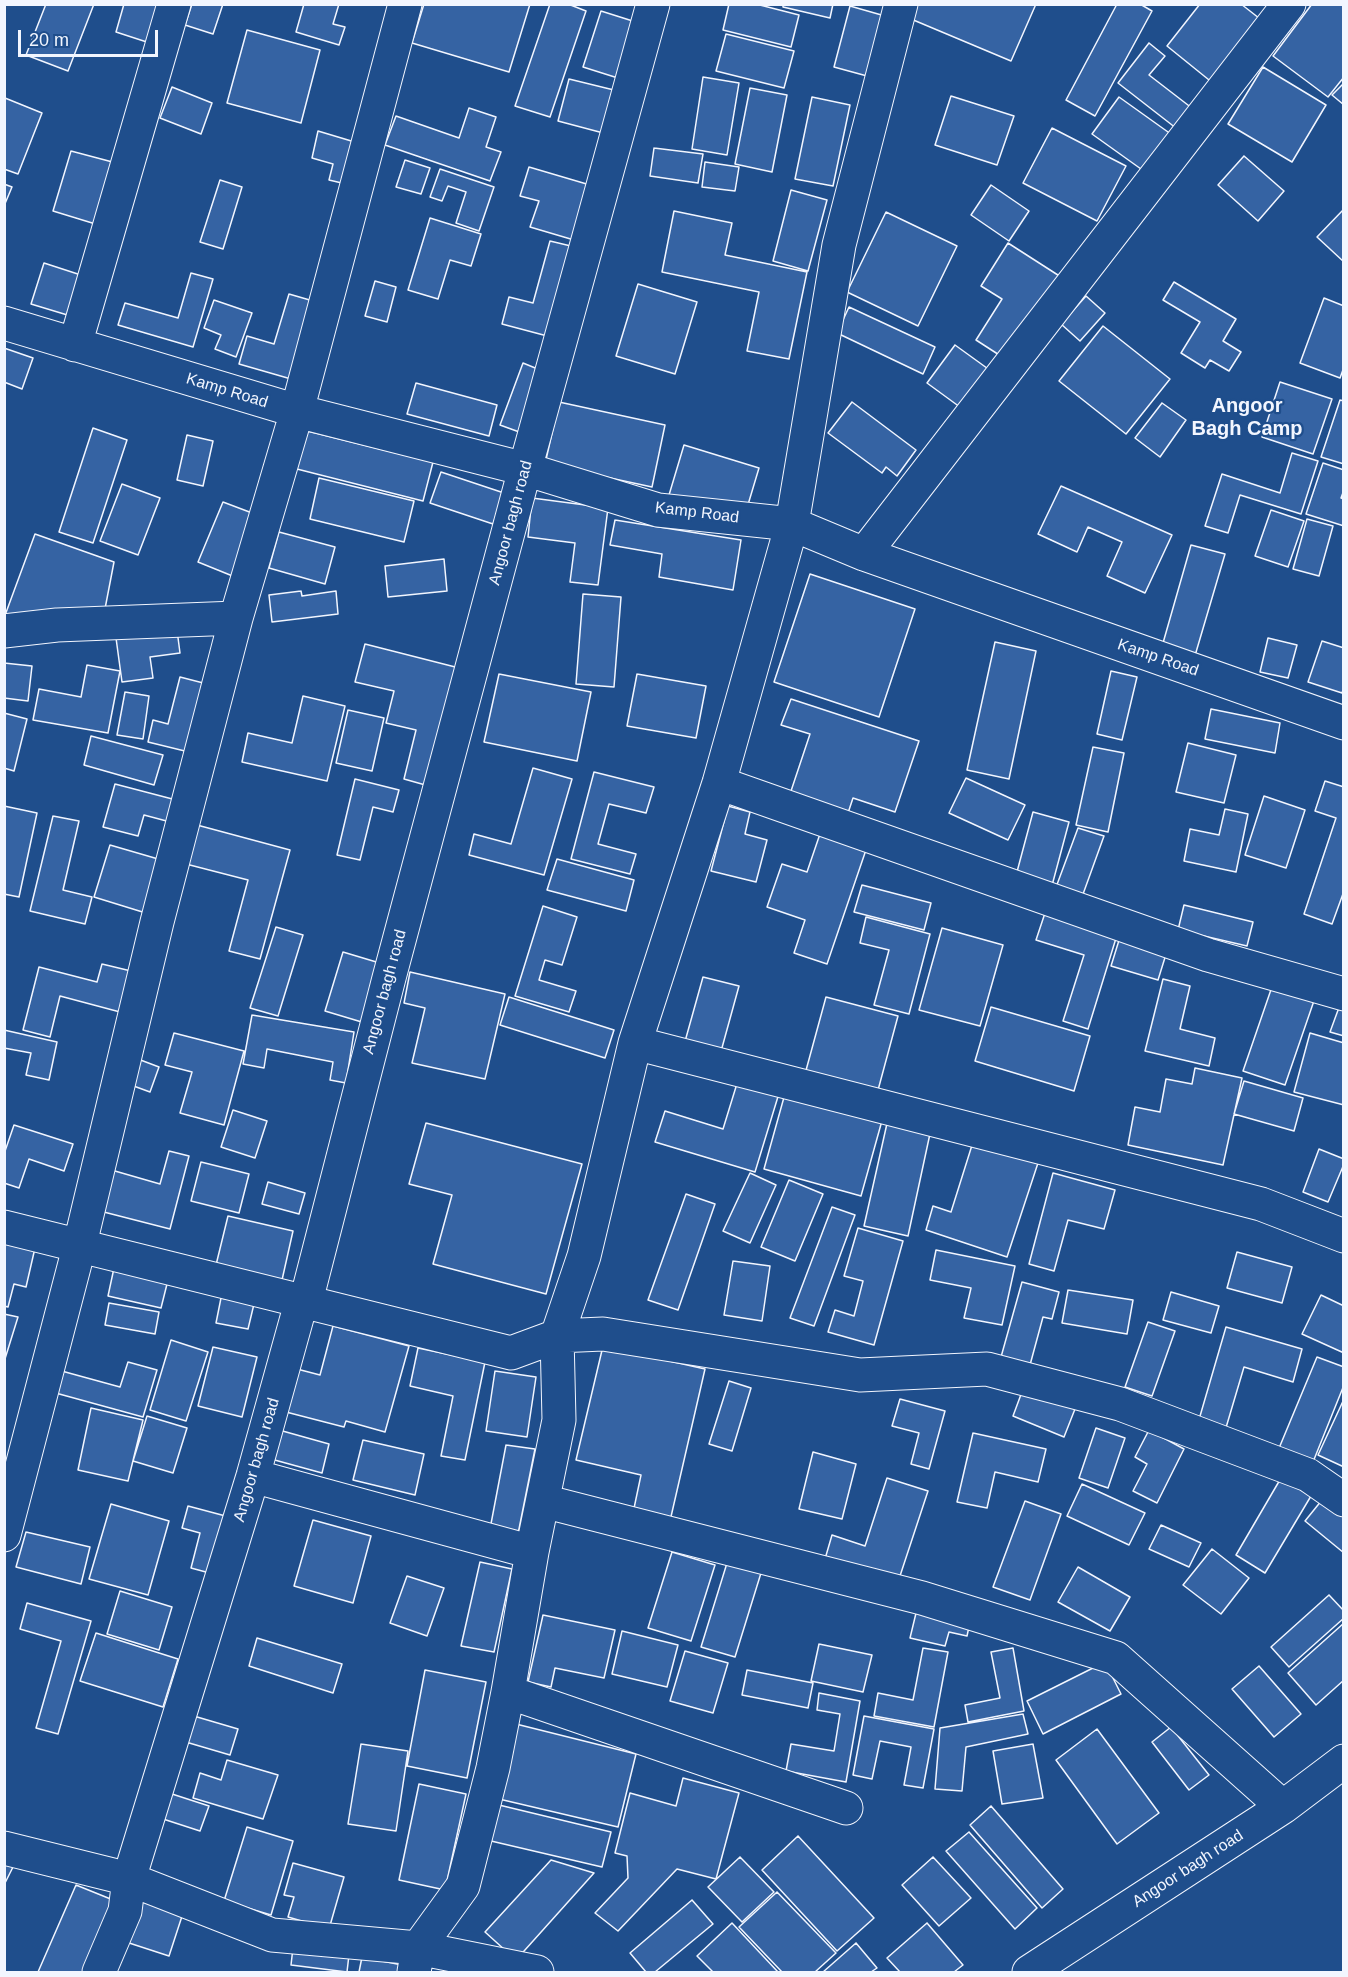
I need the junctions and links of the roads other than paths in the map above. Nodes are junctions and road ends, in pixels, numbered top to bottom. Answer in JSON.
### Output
{"nodes":[{"id":1,"x":174,"y":4,"type":"edge"},
{"id":2,"x":405,"y":4,"type":"edge"},
{"id":3,"x":653,"y":4,"type":"edge"},
{"id":4,"x":901,"y":4,"type":"edge"},
{"id":5,"x":1288,"y":4,"type":"edge"},
{"id":6,"x":4,"y":323,"type":"edge"},
{"id":7,"x":75,"y":345,"type":"junction"},
{"id":8,"x":297,"y":411,"type":"junction"},
{"id":9,"x":525,"y":469,"type":"junction"},
{"id":10,"x":792,"y":524,"type":"junction"},
{"id":11,"x":864,"y":554,"type":"junction"},
{"id":12,"x":236,"y":618,"type":"junction"},
{"id":13,"x":4,"y":631,"type":"edge"},
{"id":14,"x":1344,"y":723,"type":"edge"},
{"id":15,"x":719,"y":783,"type":"junction"},
{"id":16,"x":1344,"y":994,"type":"edge"},
{"id":17,"x":635,"y":1043,"type":"junction"},
{"id":18,"x":4,"y":1227,"type":"edge"},
{"id":19,"x":1344,"y":1236,"type":"edge"},
{"id":20,"x":80,"y":1244,"type":"junction"},
{"id":21,"x":306,"y":1301,"type":"junction"},
{"id":22,"x":557,"y":1336,"type":"junction"},
{"id":23,"x":253,"y":1476,"type":"junction"},
{"id":24,"x":1344,"y":1500,"type":"edge"},
{"id":25,"x":543,"y":1501,"type":"junction"},
{"id":26,"x":4,"y":1535,"type":"edge"},
{"id":27,"x":532,"y":1552,"type":"junction"},
{"id":28,"x":508,"y":1692,"type":"junction"},
{"id":29,"x":1344,"y":1761,"type":"edge"},
{"id":30,"x":1283,"y":1807,"type":"junction"},
{"id":31,"x":846,"y":1808,"type":"dead end"},
{"id":32,"x":4,"y":1848,"type":"edge"},
{"id":33,"x":129,"y":1879,"type":"junction"},
{"id":34,"x":416,"y":1960,"type":"edge"},
{"id":35,"x":99,"y":1972,"type":"edge"},
{"id":36,"x":537,"y":1972,"type":"edge"},
{"id":37,"x":1029,"y":1972,"type":"edge"}],
"edges":[{"from":1,"to":7,"type":"street"},
{"from":2,"to":8,"type":"street"},
{"from":3,"to":9,"type":"street","name":"Angoor bagh road"},
{"from":4,"to":10,"type":"street"},
{"from":5,"to":11,"type":"street"},
{"from":6,"to":7,"type":"street","name":"Kamp Road"},
{"from":7,"to":8,"type":"street","name":"Kamp Road"},
{"from":8,"to":9,"type":"street","name":"Kamp Road"},
{"from":8,"to":12,"type":"street"},
{"from":9,"to":10,"type":"street","name":"Kamp Road"},
{"from":9,"to":21,"type":"street","name":"Angoor bagh road"},
{"from":10,"to":11,"type":"street","name":"Kamp Road"},
{"from":10,"to":15,"type":"street"},
{"from":11,"to":14,"type":"street","name":"Kamp Road"},
{"from":12,"to":13,"type":"street"},
{"from":12,"to":20,"type":"street"},
{"from":15,"to":16,"type":"street"},
{"from":15,"to":17,"type":"street"},
{"from":17,"to":19,"type":"street"},
{"from":17,"to":22,"type":"street"},
{"from":18,"to":20,"type":"street"},
{"from":20,"to":21,"type":"street"},
{"from":20,"to":26,"type":"street"},
{"from":21,"to":22,"type":"street"},
{"from":21,"to":23,"type":"street","name":"Angoor bagh road"},
{"from":22,"to":24,"type":"street"},
{"from":22,"to":25,"type":"street"},
{"from":23,"to":27,"type":"street"},
{"from":23,"to":33,"type":"street","name":"Angoor bagh road"},
{"from":25,"to":27,"type":"street"},
{"from":25,"to":30,"type":"street"},
{"from":27,"to":28,"type":"street"},
{"from":28,"to":31,"type":"street"},
{"from":28,"to":34,"type":"street"},
{"from":29,"to":30,"type":"street","name":"Angoor bagh road"},
{"from":30,"to":37,"type":"street","name":"Angoor bagh road"},
{"from":32,"to":33,"type":"street"},
{"from":33,"to":34,"type":"street"},
{"from":33,"to":35,"type":"street","name":"Angoor bagh road"},
{"from":34,"to":36,"type":"street"}]}
